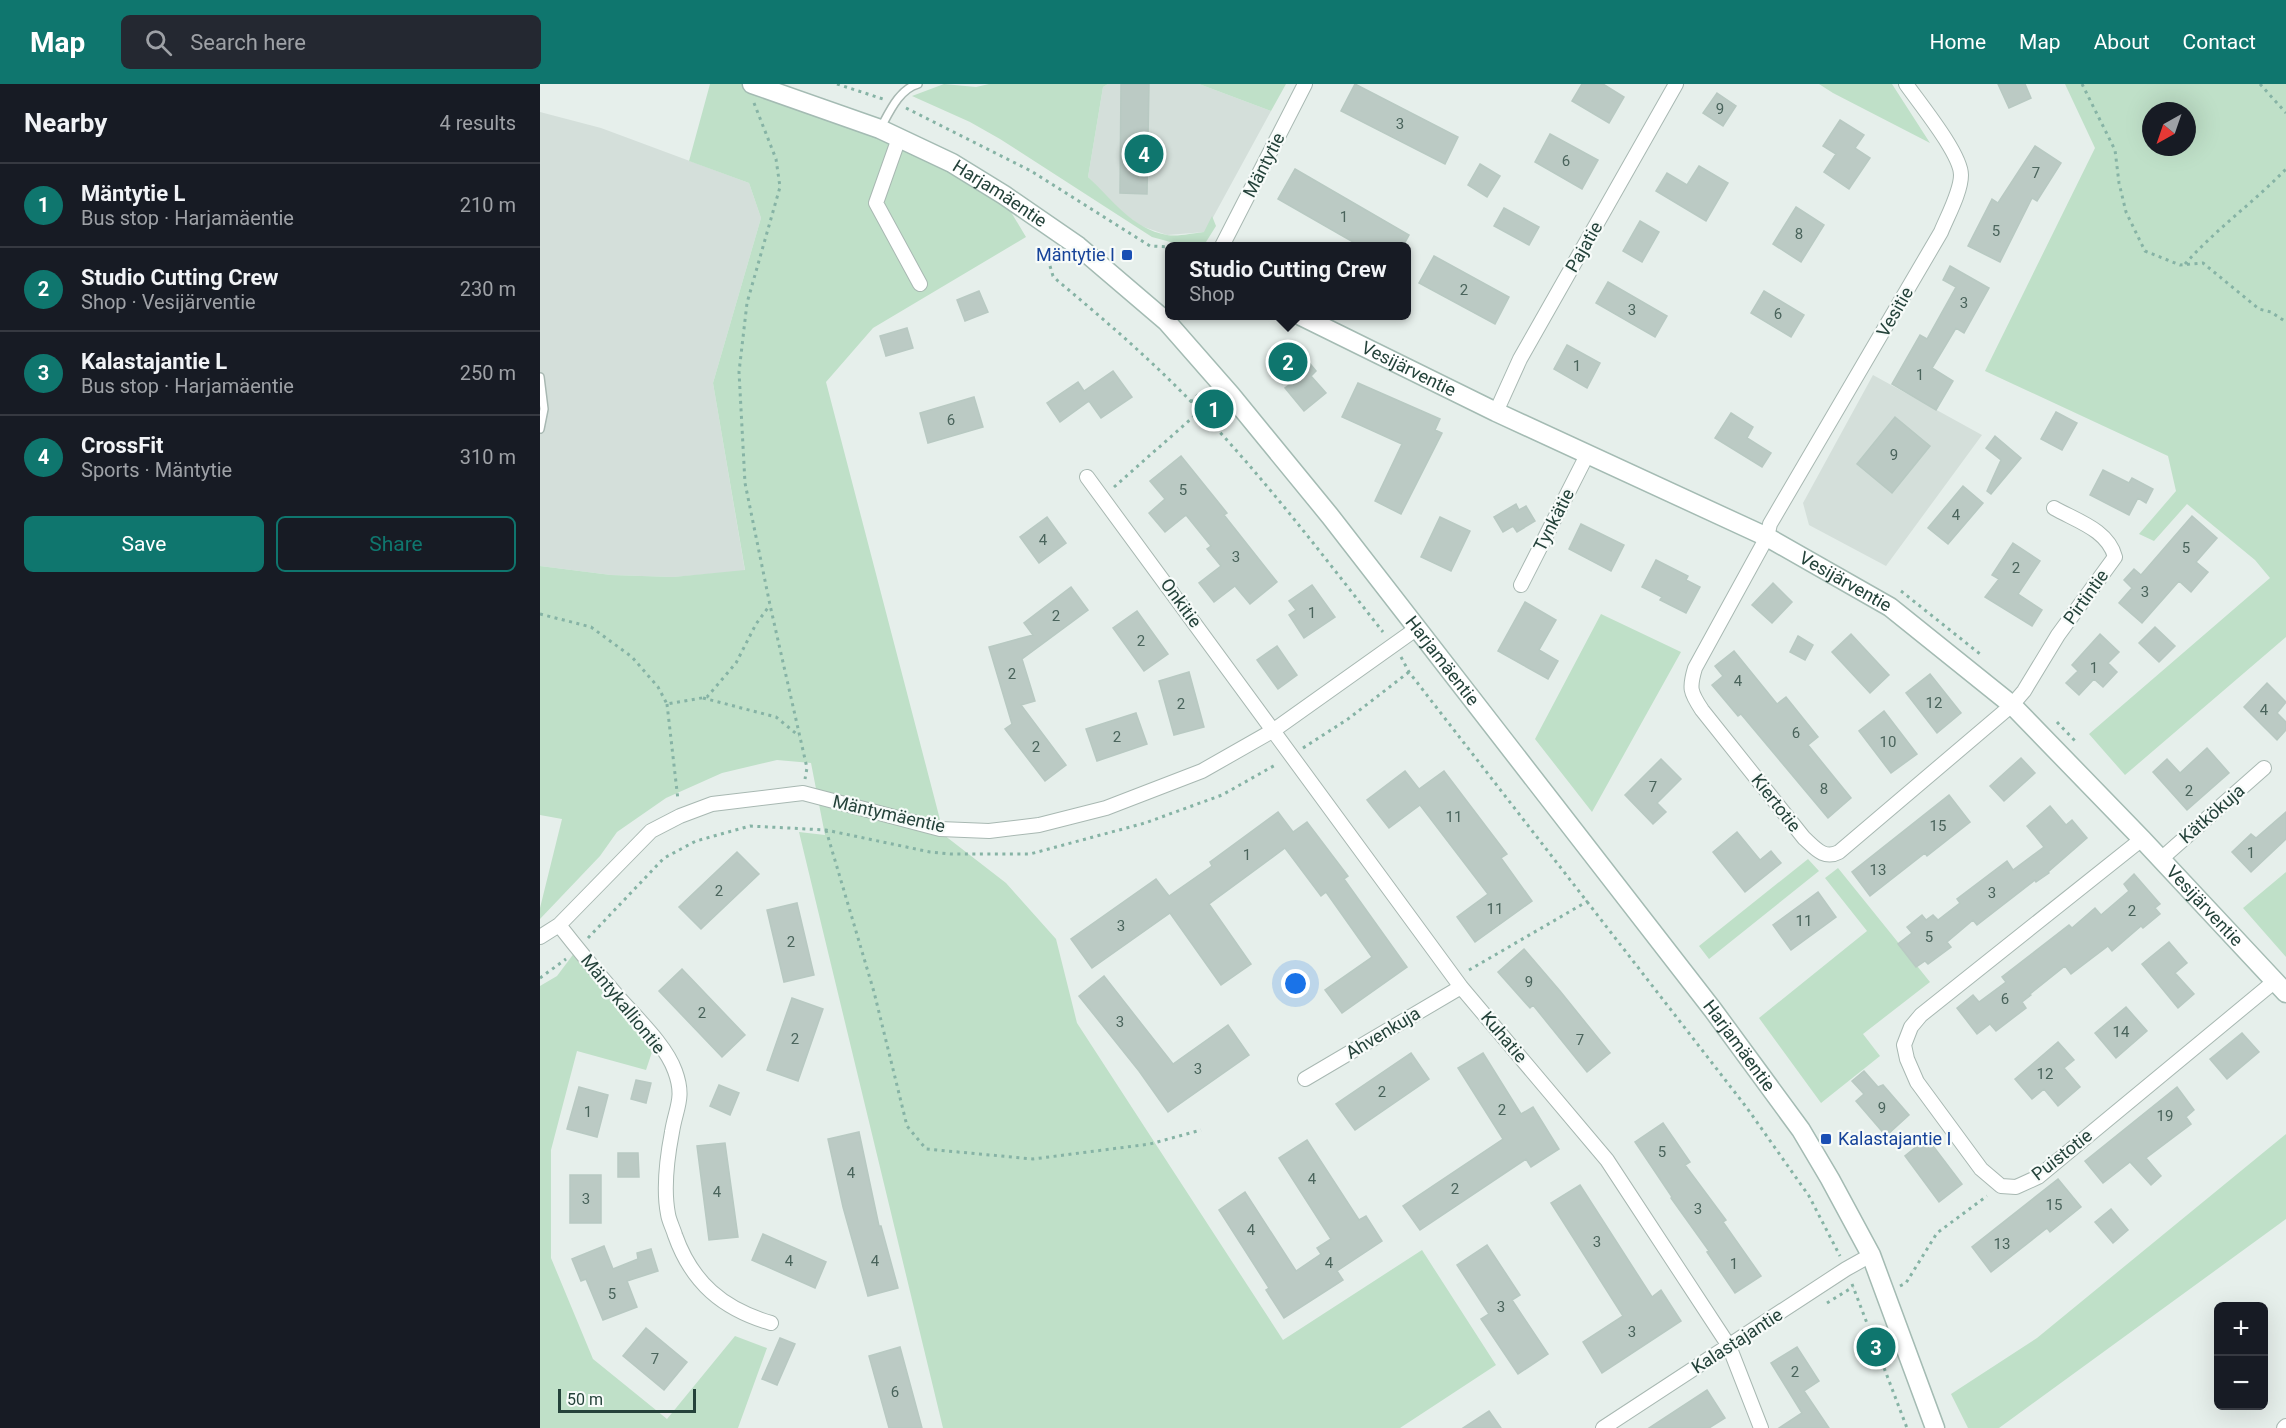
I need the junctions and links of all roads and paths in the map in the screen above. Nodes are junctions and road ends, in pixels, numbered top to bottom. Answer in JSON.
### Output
{"nodes":[{"id":1,"x":837,"y":84,"type":"edge"},
{"id":2,"x":918,"y":84,"type":"edge"},
{"id":3,"x":1305,"y":84,"type":"edge"},
{"id":4,"x":1676,"y":84,"type":"edge"},
{"id":5,"x":1906,"y":84,"type":"edge"},
{"id":6,"x":2082,"y":84,"type":"edge"},
{"id":7,"x":2260,"y":84,"type":"edge"},
{"id":8,"x":753,"y":93,"type":"edge"},
{"id":9,"x":895,"y":103,"type":"junction"},
{"id":10,"x":2286,"y":113,"type":"edge"},
{"id":11,"x":880,"y":129,"type":"junction"},
{"id":12,"x":899,"y":138,"type":"junction"},
{"id":13,"x":2286,"y":169,"type":"edge"},
{"id":14,"x":1224,"y":242,"type":"edge"},
{"id":15,"x":1165,"y":247,"type":"edge"},
{"id":16,"x":2184,"y":265,"type":"junction"},
{"id":17,"x":1050,"y":266,"type":"dead end"},
{"id":18,"x":920,"y":284,"type":"dead end"},
{"id":19,"x":1165,"y":315,"type":"edge"},
{"id":20,"x":1171,"y":320,"type":"edge"},
{"id":21,"x":1311,"y":320,"type":"edge"},
{"id":22,"x":2286,"y":322,"type":"edge"},
{"id":23,"x":540,"y":377,"type":"edge"},
{"id":24,"x":1191,"y":402,"type":"junction"},
{"id":25,"x":1215,"y":409,"type":"dead end"},
{"id":26,"x":1200,"y":411,"type":"junction"},
{"id":27,"x":1496,"y":412,"type":"junction"},
{"id":28,"x":540,"y":429,"type":"edge"},
{"id":29,"x":1587,"y":455,"type":"junction"},
{"id":30,"x":1087,"y":477,"type":"dead end"},
{"id":31,"x":1103,"y":497,"type":"junction"},
{"id":32,"x":2054,"y":508,"type":"dead end"},
{"id":33,"x":1767,"y":537,"type":"junction"},
{"id":34,"x":1521,"y":585,"type":"dead end"},
{"id":35,"x":770,"y":605,"type":"junction"},
{"id":36,"x":540,"y":614,"type":"edge"},
{"id":37,"x":1416,"y":629,"type":"junction"},
{"id":38,"x":1394,"y":645,"type":"junction"},
{"id":39,"x":702,"y":698,"type":"junction"},
{"id":40,"x":667,"y":704,"type":"junction"},
{"id":41,"x":2012,"y":705,"type":"junction"},
{"id":42,"x":1274,"y":730,"type":"junction"},
{"id":43,"x":800,"y":737,"type":"junction"},
{"id":44,"x":2264,"y":768,"type":"dead end"},
{"id":45,"x":802,"y":793,"type":"junction"},
{"id":46,"x":680,"y":816,"type":"junction"},
{"id":47,"x":826,"y":830,"type":"dead end"},
{"id":48,"x":2142,"y":839,"type":"junction"},
{"id":49,"x":2161,"y":859,"type":"junction"},
{"id":50,"x":1588,"y":901,"type":"junction"},
{"id":51,"x":560,"y":925,"type":"junction"},
{"id":52,"x":540,"y":937,"type":"edge"},
{"id":53,"x":1461,"y":987,"type":"junction"},
{"id":54,"x":2280,"y":987,"type":"edge"},
{"id":55,"x":1305,"y":1079,"type":"dead end"},
{"id":56,"x":1201,"y":1130,"type":"dead end"},
{"id":57,"x":2001,"y":1186,"type":"junction"},
{"id":58,"x":1870,"y":1255,"type":"junction"},
{"id":59,"x":1846,"y":1269,"type":"junction"},
{"id":60,"x":1886,"y":1292,"type":"junction"},
{"id":61,"x":1861,"y":1308,"type":"junction"},
{"id":62,"x":771,"y":1323,"type":"dead end"},
{"id":63,"x":1729,"y":1346,"type":"junction"},
{"id":64,"x":1603,"y":1428,"type":"edge"},
{"id":65,"x":1761,"y":1428,"type":"edge"},
{"id":66,"x":1907,"y":1428,"type":"edge"},
{"id":67,"x":1935,"y":1428,"type":"edge"}],
"edges":[{"from":1,"to":9,"type":"path"},
{"from":2,"to":9,"type":"lane"},
{"from":3,"to":14,"type":"street","name":"Mäntytie"},
{"from":4,"to":27,"type":"street","name":"Pajatie"},
{"from":5,"to":33,"type":"street","name":"Vesitie"},
{"from":6,"to":16,"type":"path"},
{"from":7,"to":10,"type":"path"},
{"from":8,"to":11,"type":"street","name":"Harjamäentie"},
{"from":8,"to":35,"type":"path"},
{"from":9,"to":11,"type":"lane"},
{"from":9,"to":15,"type":"path"},
{"from":11,"to":12,"type":"street","name":"Harjamäentie"},
{"from":12,"to":18,"type":"street"},
{"from":12,"to":19,"type":"street","name":"Harjamäentie"},
{"from":13,"to":16,"type":"path"},
{"from":16,"to":22,"type":"path"},
{"from":17,"to":24,"type":"path"},
{"from":20,"to":37,"type":"street","name":"Harjamäentie"},
{"from":21,"to":27,"type":"street","name":"Vesijärventie"},
{"from":23,"to":28,"type":"lane"},
{"from":24,"to":25,"type":"path"},
{"from":24,"to":26,"type":"path"},
{"from":26,"to":31,"type":"path"},
{"from":26,"to":38,"type":"path"},
{"from":27,"to":29,"type":"street","name":"Vesijärventie"},
{"from":29,"to":33,"type":"street","name":"Vesijärventie"},
{"from":29,"to":34,"type":"street","name":"Tynkätie"},
{"from":30,"to":31,"type":"street","name":"Onkitie"},
{"from":31,"to":42,"type":"street","name":"Onkitie"},
{"from":32,"to":41,"type":"street","name":"Pirtintie"},
{"from":33,"to":41,"type":"street","name":"Vesijärventie"},
{"from":33,"to":41,"type":"street","name":"Kiertotie"},
{"from":35,"to":39,"type":"path"},
{"from":35,"to":43,"type":"path"},
{"from":36,"to":40,"type":"path"},
{"from":37,"to":38,"type":"street","name":"Mäntymäentie"},
{"from":37,"to":58,"type":"street","name":"Harjamäentie"},
{"from":38,"to":42,"type":"street","name":"Mäntymäentie"},
{"from":38,"to":50,"type":"path"},
{"from":39,"to":40,"type":"path"},
{"from":39,"to":43,"type":"path"},
{"from":40,"to":46,"type":"path"},
{"from":41,"to":48,"type":"street","name":"Vesijärventie"},
{"from":42,"to":45,"type":"street","name":"Mäntymäentie"},
{"from":42,"to":53,"type":"street","name":"Kuhatie"},
{"from":43,"to":45,"type":"path"},
{"from":44,"to":49,"type":"street","name":"Kätkökuja"},
{"from":45,"to":46,"type":"street","name":"Mäntymäentie"},
{"from":46,"to":51,"type":"street","name":"Mäntymäentie"},
{"from":47,"to":56,"type":"path"},
{"from":48,"to":49,"type":"street","name":"Vesijärventie"},
{"from":48,"to":57,"type":"street"},
{"from":49,"to":54,"type":"street","name":"Vesijärventie"},
{"from":50,"to":53,"type":"path"},
{"from":50,"to":59,"type":"path"},
{"from":51,"to":52,"type":"street","name":"Mäntymäentie"},
{"from":51,"to":62,"type":"street","name":"Mäntykalliontie"},
{"from":53,"to":55,"type":"street","name":"Ahvenkuja"},
{"from":53,"to":63,"type":"street","name":"Kuhatie"},
{"from":54,"to":57,"type":"street","name":"Puistotie"},
{"from":57,"to":60,"type":"path"},
{"from":58,"to":59,"type":"street","name":"Kalastajantie"},
{"from":58,"to":60,"type":"street","name":"Harjamäentie"},
{"from":59,"to":61,"type":"path"},
{"from":59,"to":63,"type":"street","name":"Kalastajantie"},
{"from":60,"to":61,"type":"path"},
{"from":60,"to":67,"type":"street","name":"Harjamäentie"},
{"from":61,"to":66,"type":"path"},
{"from":63,"to":64,"type":"street","name":"Kalastajantie"},
{"from":63,"to":65,"type":"street","name":"Kuhatie"}]}
